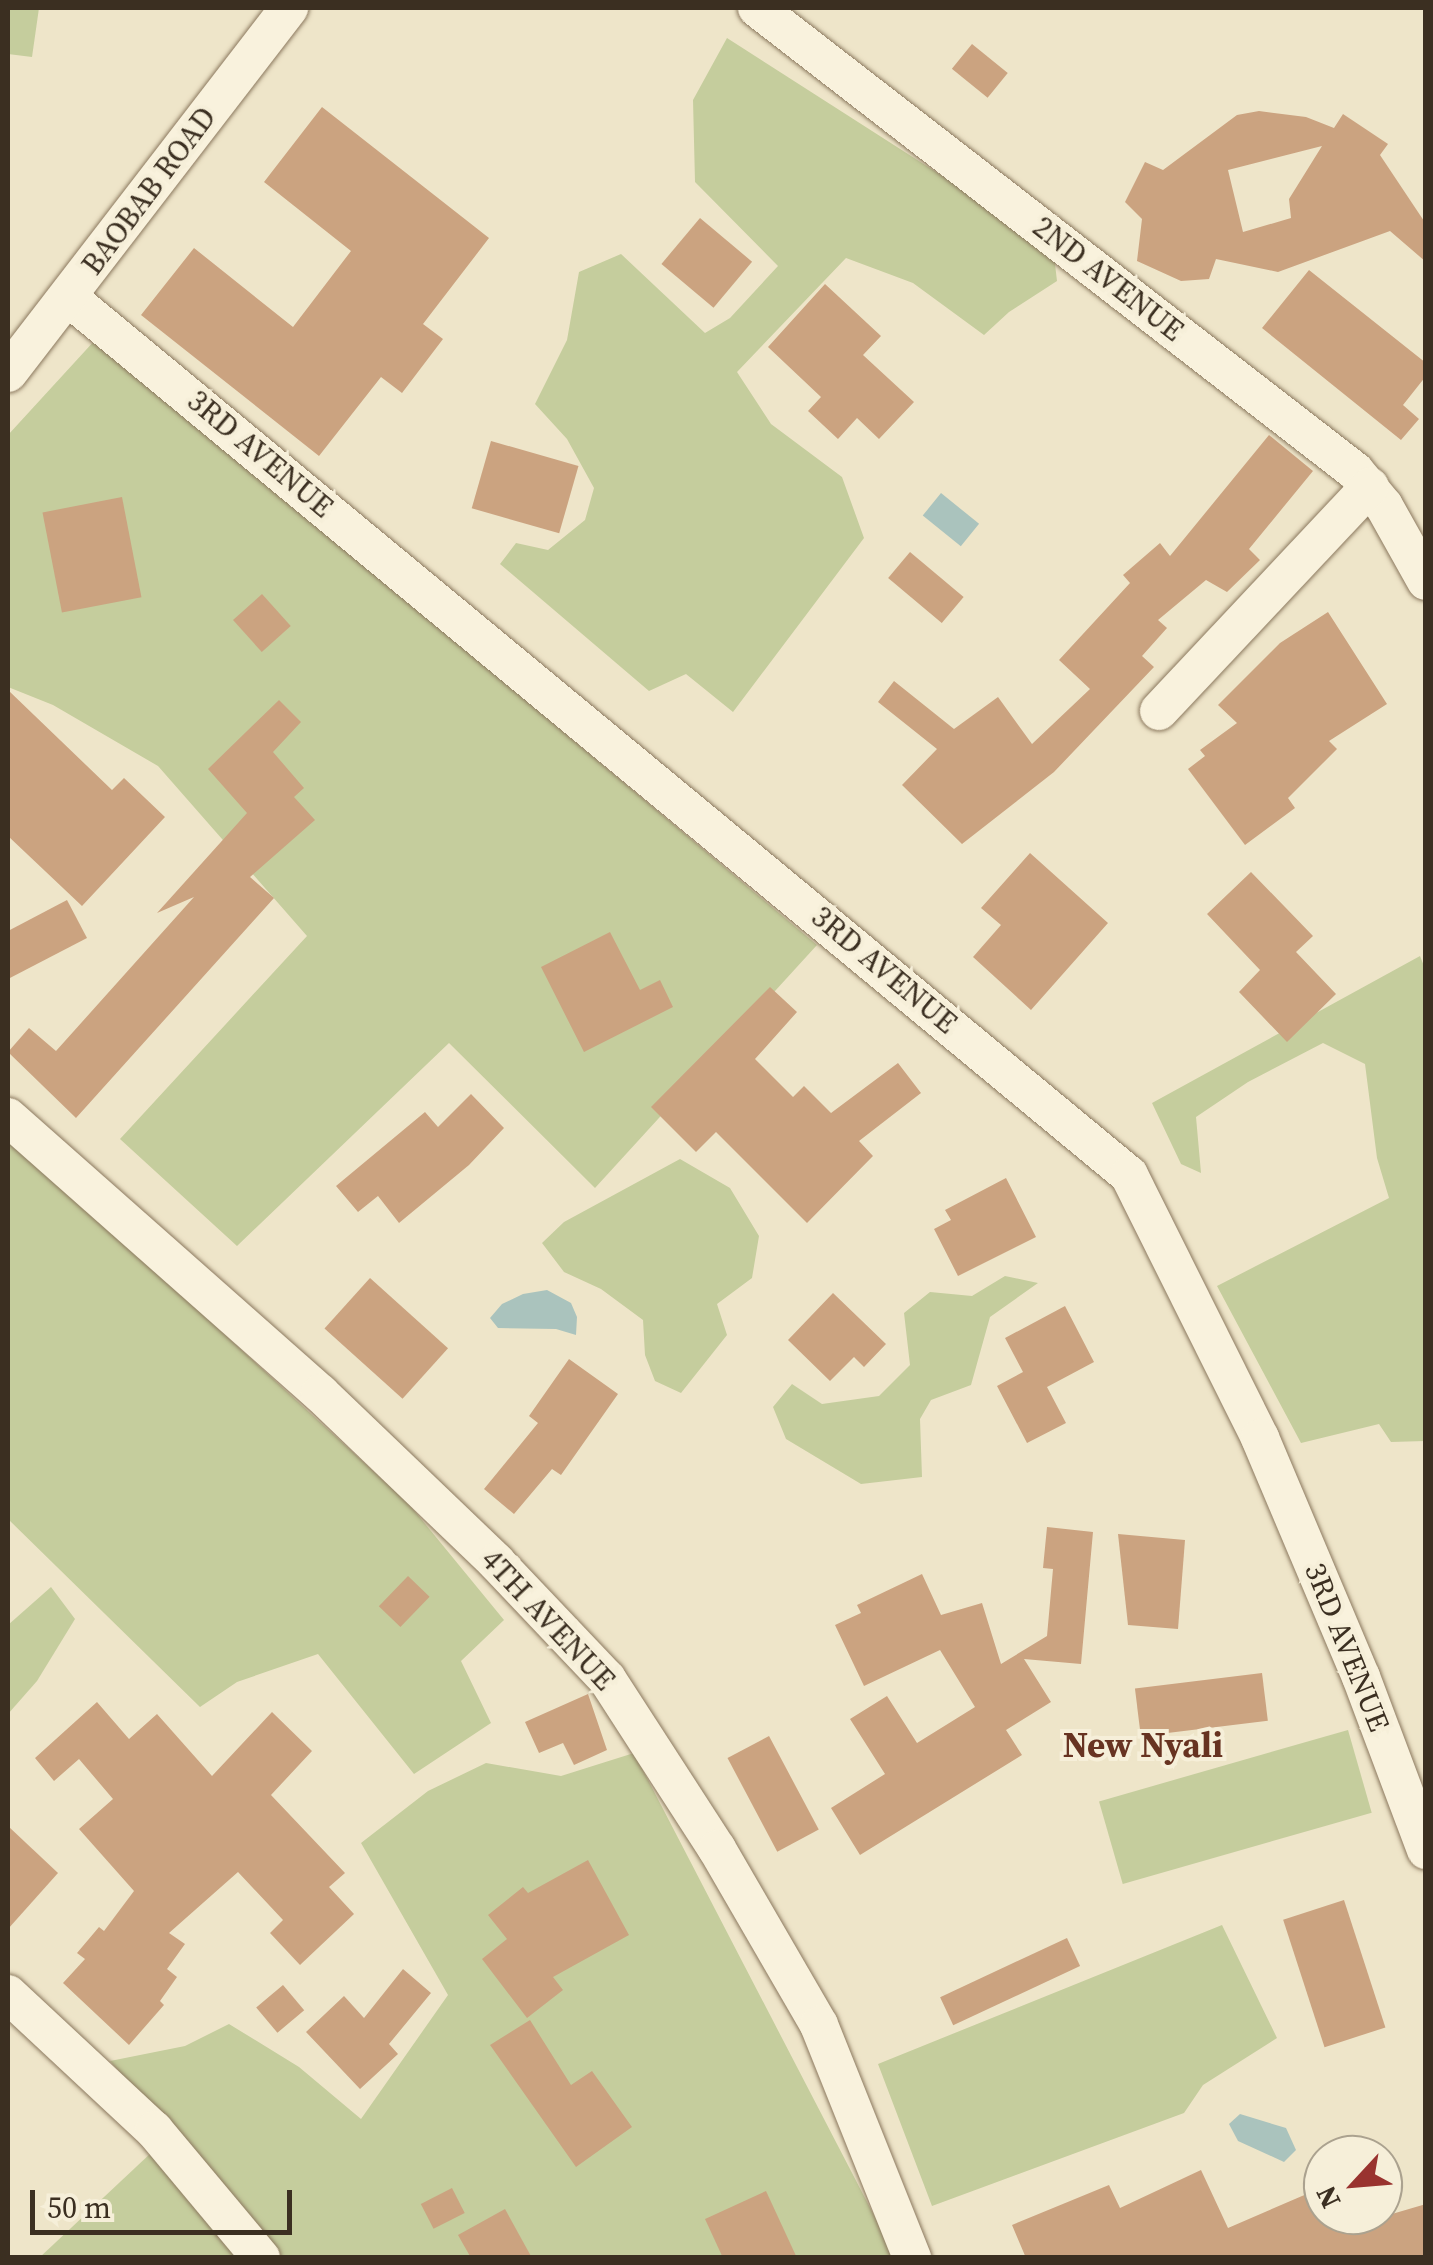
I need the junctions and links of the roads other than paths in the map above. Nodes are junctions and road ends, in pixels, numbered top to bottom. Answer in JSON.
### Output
{"nodes":[{"id":1,"x":289,"y":8,"type":"edge"},
{"id":2,"x":757,"y":8,"type":"edge"},
{"id":3,"x":68,"y":296,"type":"junction"},
{"id":4,"x":8,"y":373,"type":"edge"},
{"id":5,"x":1370,"y":486,"type":"junction"},
{"id":6,"x":1426,"y":580,"type":"edge"},
{"id":7,"x":1160,"y":711,"type":"dead end"},
{"id":8,"x":8,"y":1117,"type":"edge"},
{"id":9,"x":1426,"y":1850,"type":"edge"},
{"id":10,"x":8,"y":1994,"type":"edge"},
{"id":11,"x":260,"y":2258,"type":"edge"},
{"id":12,"x":912,"y":2258,"type":"edge"}],
"edges":[{"from":1,"to":3,"type":"street","name":"BAOBAB ROAD"},
{"from":2,"to":5,"type":"street","name":"2ND AVENUE"},
{"from":3,"to":4,"type":"street","name":"BAOBAB ROAD"},
{"from":3,"to":9,"type":"street","name":"3RD AVENUE"},
{"from":5,"to":6,"type":"street","name":"2ND AVENUE"},
{"from":5,"to":7,"type":"street"},
{"from":8,"to":12,"type":"street","name":"4TH AVENUE"},
{"from":10,"to":11,"type":"street"}]}
